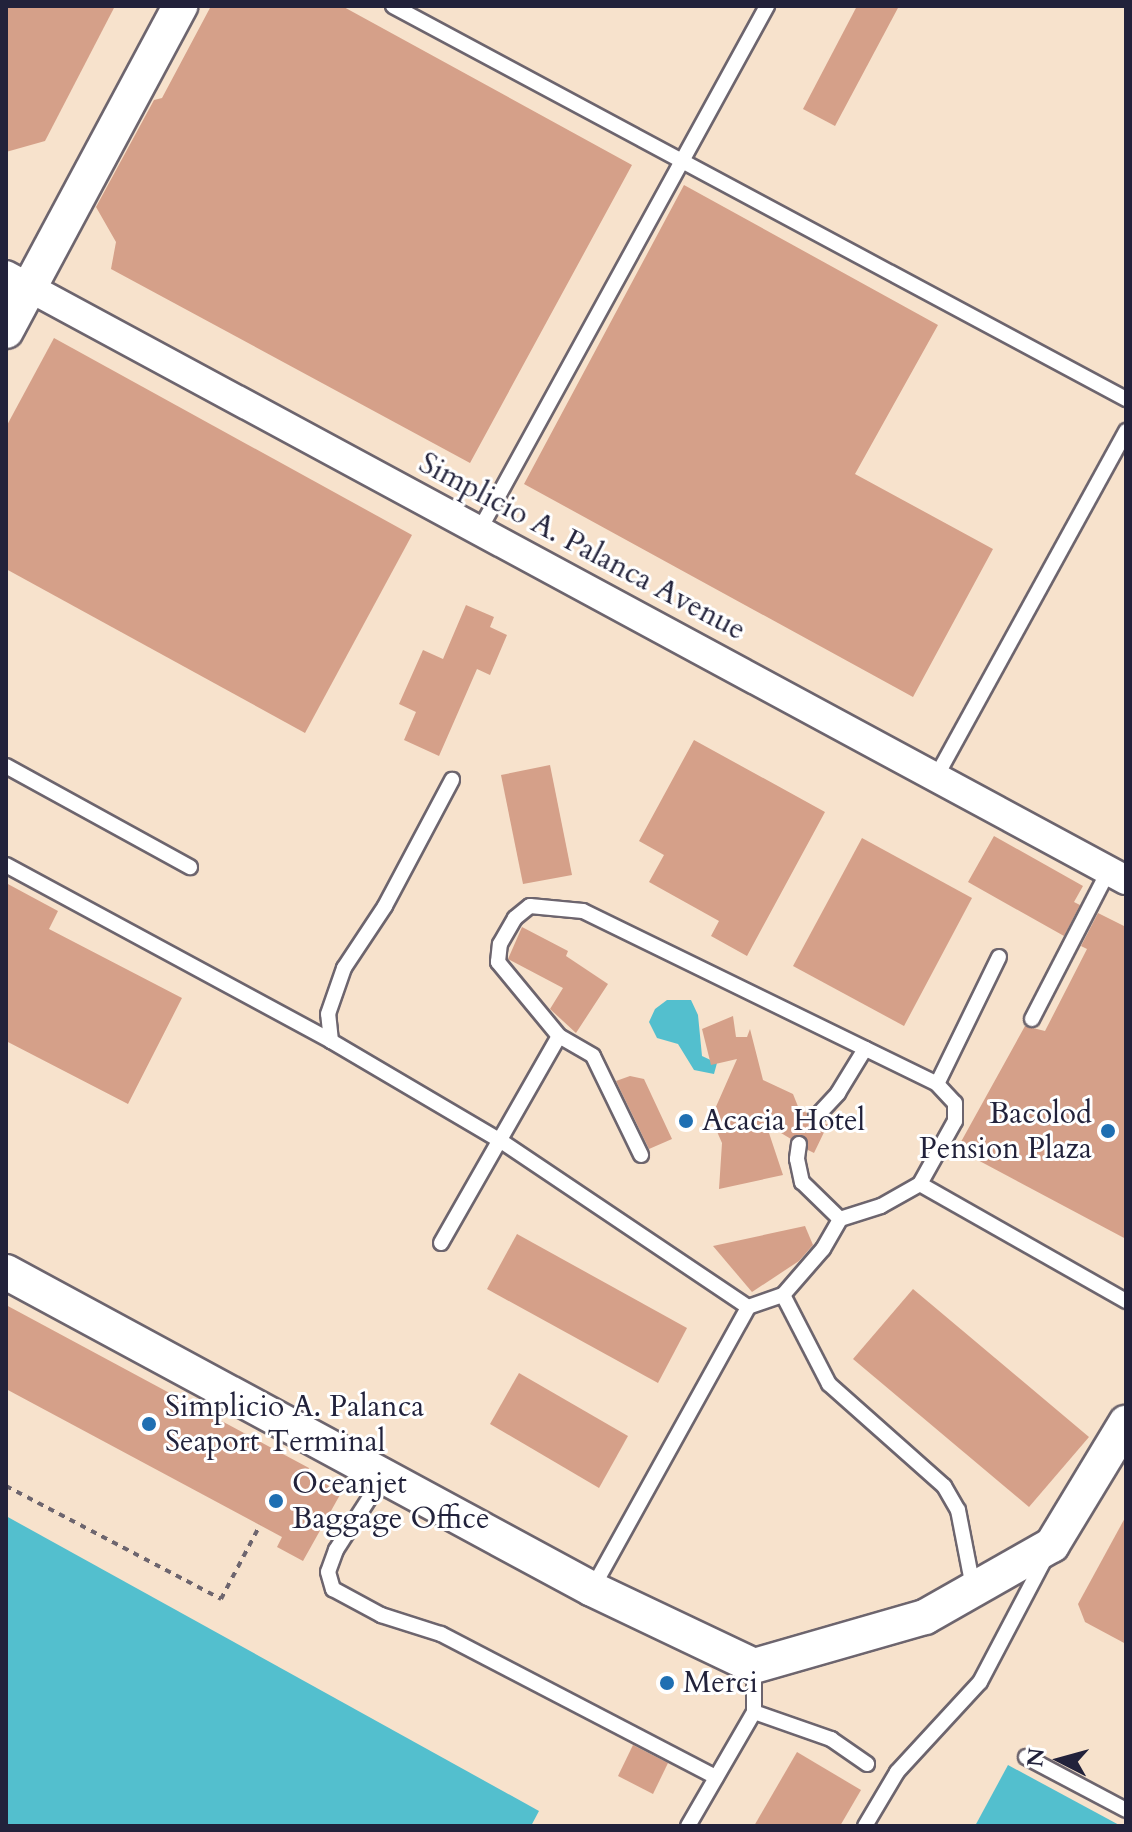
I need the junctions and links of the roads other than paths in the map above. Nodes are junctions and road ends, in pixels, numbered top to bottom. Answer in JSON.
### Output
{"nodes":[{"id":1,"x":180,"y":6,"type":"edge"},
{"id":2,"x":393,"y":6,"type":"edge"},
{"id":3,"x":767,"y":6,"type":"edge"},
{"id":4,"x":682,"y":162,"type":"junction"},
{"id":5,"x":18,"y":281,"type":"edge"},
{"id":6,"x":6,"y":331,"type":"edge"},
{"id":7,"x":1126,"y":399,"type":"edge"},
{"id":8,"x":1126,"y":431,"type":"edge"},
{"id":9,"x":479,"y":531,"type":"junction"},
{"id":10,"x":6,"y":766,"type":"edge"},
{"id":11,"x":936,"y":777,"type":"junction"},
{"id":12,"x":452,"y":780,"type":"dead end"},
{"id":13,"x":6,"y":865,"type":"edge"},
{"id":14,"x":190,"y":867,"type":"dead end"},
{"id":15,"x":1117,"y":875,"type":"edge"},
{"id":16,"x":999,"y":957,"type":"dead end"},
{"id":17,"x":1032,"y":1019,"type":"dead end"},
{"id":18,"x":559,"y":1036,"type":"junction"},
{"id":19,"x":331,"y":1041,"type":"junction"},
{"id":20,"x":865,"y":1049,"type":"junction"},
{"id":21,"x":937,"y":1084,"type":"junction"},
{"id":22,"x":816,"y":1117,"type":"dead end"},
{"id":23,"x":501,"y":1141,"type":"junction"},
{"id":24,"x":799,"y":1144,"type":"dead end"},
{"id":25,"x":641,"y":1155,"type":"dead end"},
{"id":26,"x":920,"y":1184,"type":"junction"},
{"id":27,"x":840,"y":1219,"type":"junction"},
{"id":28,"x":441,"y":1243,"type":"dead end"},
{"id":29,"x":6,"y":1272,"type":"edge"},
{"id":30,"x":783,"y":1295,"type":"junction"},
{"id":31,"x":1126,"y":1301,"type":"edge"},
{"id":32,"x":748,"y":1307,"type":"junction"},
{"id":33,"x":1126,"y":1423,"type":"edge"},
{"id":34,"x":383,"y":1476,"type":"junction"},
{"id":35,"x":1052,"y":1545,"type":"junction"},
{"id":36,"x":973,"y":1587,"type":"junction"},
{"id":37,"x":592,"y":1589,"type":"junction"},
{"id":38,"x":754,"y":1666,"type":"junction"},
{"id":39,"x":754,"y":1712,"type":"junction"},
{"id":40,"x":1026,"y":1757,"type":"dead end"},
{"id":41,"x":867,"y":1764,"type":"dead end"},
{"id":42,"x":716,"y":1777,"type":"junction"},
{"id":43,"x":1126,"y":1810,"type":"edge"},
{"id":44,"x":688,"y":1826,"type":"edge"},
{"id":45,"x":865,"y":1826,"type":"edge"}],
"edges":[{"from":1,"to":5,"type":"street"},
{"from":2,"to":4,"type":"lane"},
{"from":3,"to":4,"type":"lane"},
{"from":4,"to":7,"type":"lane"},
{"from":4,"to":9,"type":"lane"},
{"from":5,"to":6,"type":"street"},
{"from":5,"to":9,"type":"street","name":"Simplicio A. Palanca Avenue"},
{"from":8,"to":11,"type":"lane"},
{"from":9,"to":11,"type":"street","name":"Simplicio A. Palanca Avenue"},
{"from":10,"to":14,"type":"lane"},
{"from":11,"to":15,"type":"street","name":"Simplicio A. Palanca Avenue"},
{"from":12,"to":19,"type":"lane"},
{"from":13,"to":19,"type":"lane"},
{"from":15,"to":17,"type":"lane"},
{"from":16,"to":21,"type":"lane"},
{"from":18,"to":20,"type":"lane"},
{"from":18,"to":23,"type":"lane"},
{"from":18,"to":25,"type":"lane"},
{"from":19,"to":23,"type":"lane"},
{"from":20,"to":21,"type":"lane"},
{"from":20,"to":22,"type":"lane"},
{"from":21,"to":26,"type":"lane"},
{"from":23,"to":28,"type":"lane"},
{"from":23,"to":32,"type":"lane"},
{"from":24,"to":27,"type":"lane"},
{"from":26,"to":27,"type":"lane"},
{"from":26,"to":31,"type":"lane"},
{"from":27,"to":30,"type":"lane"},
{"from":29,"to":34,"type":"street"},
{"from":30,"to":32,"type":"lane"},
{"from":30,"to":36,"type":"lane"},
{"from":32,"to":37,"type":"lane"},
{"from":33,"to":35,"type":"street"},
{"from":34,"to":37,"type":"street"},
{"from":34,"to":42,"type":"lane"},
{"from":35,"to":36,"type":"street"},
{"from":35,"to":45,"type":"lane"},
{"from":36,"to":38,"type":"street"},
{"from":37,"to":38,"type":"street"},
{"from":38,"to":39,"type":"lane"},
{"from":39,"to":41,"type":"lane"},
{"from":39,"to":42,"type":"lane"},
{"from":40,"to":43,"type":"lane"},
{"from":42,"to":44,"type":"lane"}]}
